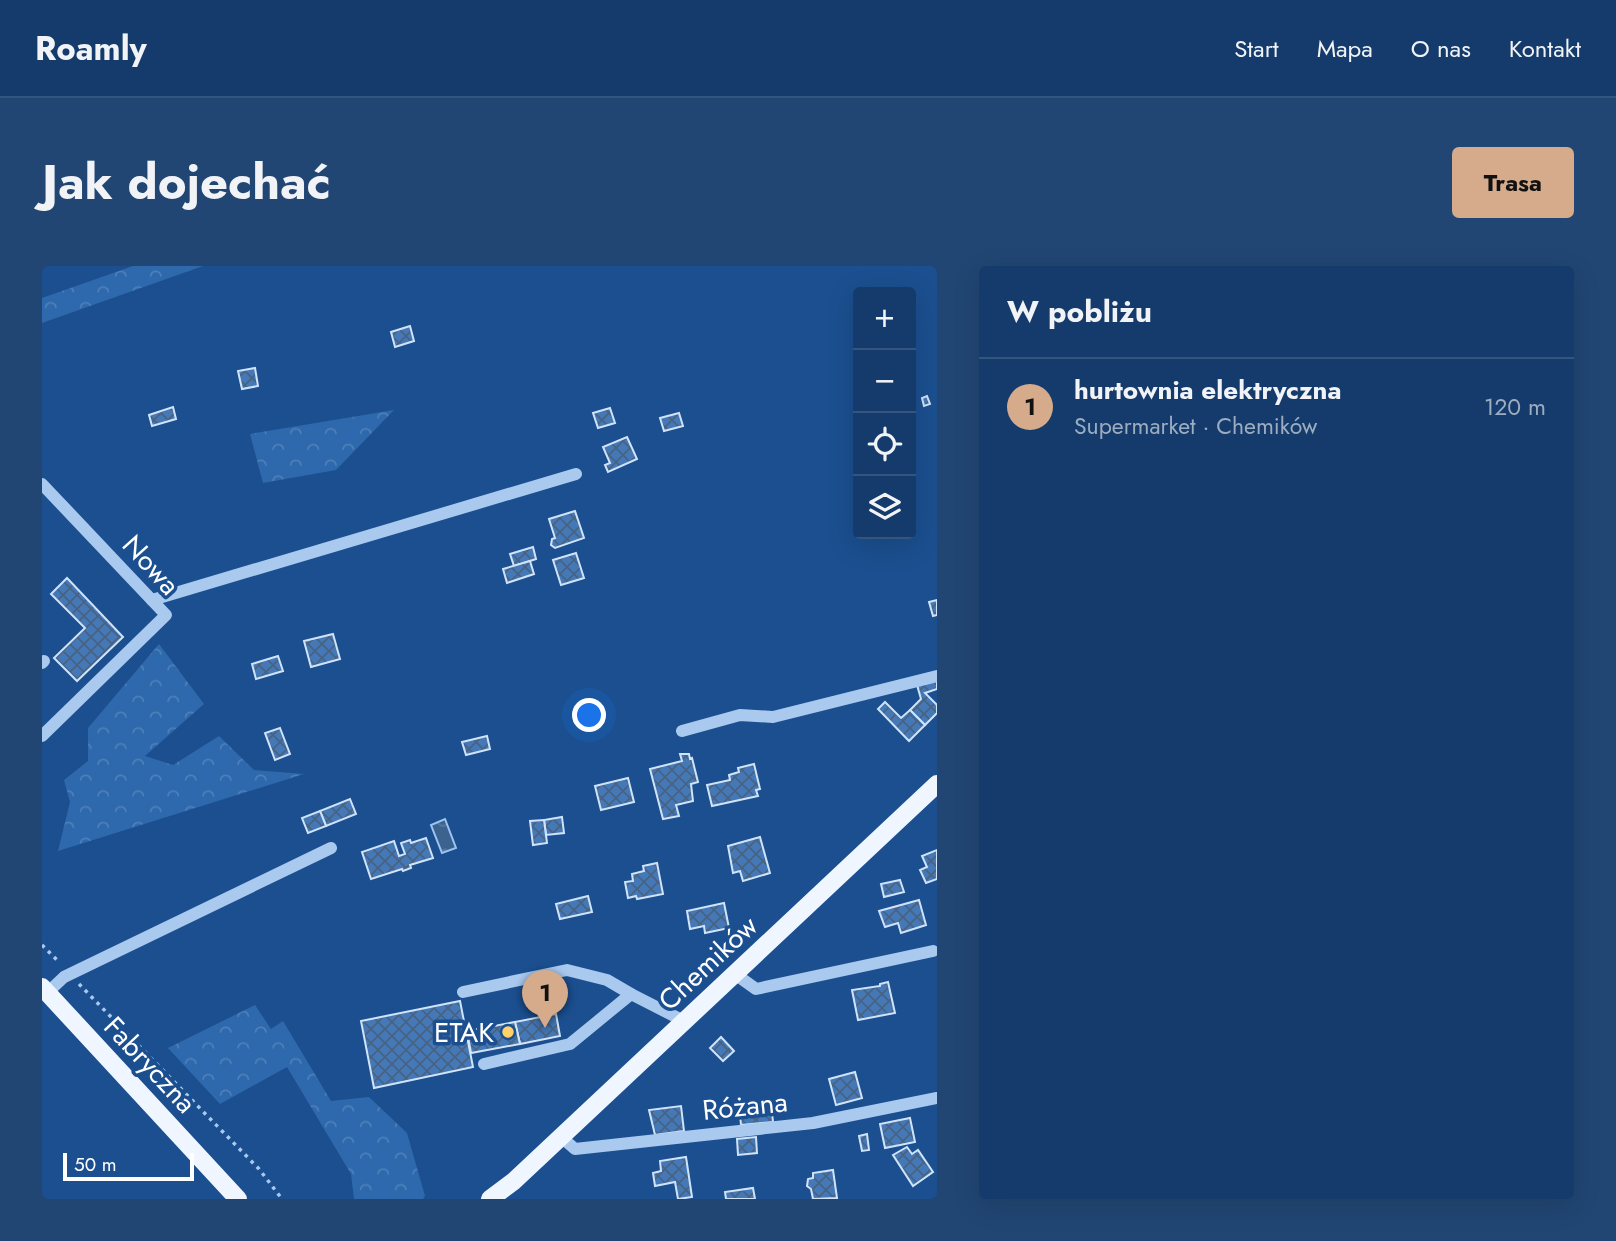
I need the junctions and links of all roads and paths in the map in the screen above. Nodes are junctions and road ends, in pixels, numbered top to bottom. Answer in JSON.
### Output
{"nodes":[{"id":1,"x":576,"y":474,"type":"dead end"},
{"id":2,"x":42,"y":484,"type":"edge"},
{"id":3,"x":152,"y":600,"type":"junction"},
{"id":4,"x":937,"y":676,"type":"edge"},
{"id":5,"x":682,"y":731,"type":"dead end"},
{"id":6,"x":42,"y":736,"type":"edge"},
{"id":7,"x":937,"y":784,"type":"edge"},
{"id":8,"x":331,"y":848,"type":"dead end"},
{"id":9,"x":42,"y":945,"type":"edge"},
{"id":10,"x":933,"y":951,"type":"dead end"},
{"id":11,"x":70,"y":974,"type":"junction"},
{"id":12,"x":735,"y":974,"type":"junction"},
{"id":13,"x":45,"y":990,"type":"edge"},
{"id":14,"x":463,"y":992,"type":"dead end"},
{"id":15,"x":631,"y":994,"type":"junction"},
{"id":16,"x":684,"y":1021,"type":"junction"},
{"id":17,"x":484,"y":1064,"type":"dead end"},
{"id":18,"x":937,"y":1098,"type":"edge"},
{"id":19,"x":560,"y":1136,"type":"junction"},
{"id":20,"x":220,"y":1178,"type":"junction"},
{"id":21,"x":514,"y":1181,"type":"junction"},
{"id":22,"x":238,"y":1199,"type":"edge"},
{"id":23,"x":246,"y":1199,"type":"edge"},
{"id":24,"x":282,"y":1199,"type":"edge"},
{"id":25,"x":490,"y":1199,"type":"edge"},
{"id":26,"x":499,"y":1199,"type":"edge"}],
"edges":[{"from":1,"to":3,"type":"street"},
{"from":2,"to":3,"type":"street","name":"Nowa"},
{"from":3,"to":6,"type":"street","name":"Nowa"},
{"from":4,"to":5,"type":"street"},
{"from":7,"to":12,"type":"main road","name":"Chemików"},
{"from":8,"to":11,"type":"street"},
{"from":9,"to":11,"type":"path"},
{"from":10,"to":12,"type":"street"},
{"from":11,"to":13,"type":"street"},
{"from":11,"to":24,"type":"path"},
{"from":12,"to":16,"type":"main road","name":"Chemików"},
{"from":13,"to":20,"type":"main road","name":"Fabryczna"},
{"from":14,"to":15,"type":"street"},
{"from":15,"to":16,"type":"street"},
{"from":15,"to":17,"type":"street"},
{"from":16,"to":19,"type":"main road","name":"Chemików"},
{"from":18,"to":19,"type":"street","name":"Różana"},
{"from":19,"to":21,"type":"main road","name":"Chemików"},
{"from":20,"to":22,"type":"main road","name":"Fabryczna"},
{"from":20,"to":23,"type":"main road","name":"Fabryczna"},
{"from":21,"to":25,"type":"main road","name":"Chemików"},
{"from":21,"to":26,"type":"main road","name":"Chemików"}]}
